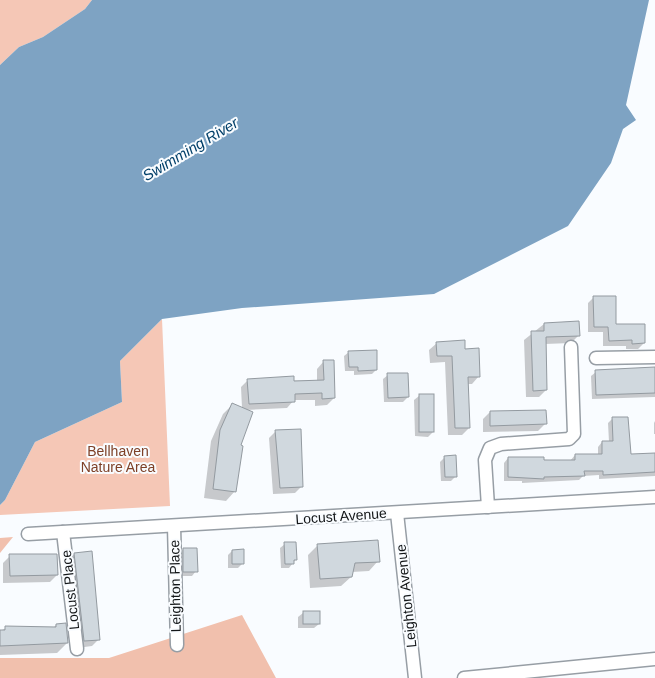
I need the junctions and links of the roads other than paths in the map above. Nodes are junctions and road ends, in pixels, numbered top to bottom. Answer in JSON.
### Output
{"nodes":[{"id":1,"x":570,"y":347,"type":"dead end"},
{"id":2,"x":655,"y":357,"type":"edge"},
{"id":3,"x":596,"y":358,"type":"dead end"},
{"id":4,"x":655,"y":496,"type":"edge"},
{"id":5,"x":488,"y":507,"type":"junction"},
{"id":6,"x":397,"y":513,"type":"junction"},
{"id":7,"x":174,"y":526,"type":"junction"},
{"id":8,"x":63,"y":532,"type":"junction"},
{"id":9,"x":28,"y":534,"type":"dead end"},
{"id":10,"x":177,"y":645,"type":"dead end"},
{"id":11,"x":76,"y":648,"type":"dead end"},
{"id":12,"x":655,"y":659,"type":"edge"},
{"id":13,"x":415,"y":678,"type":"edge"},
{"id":14,"x":464,"y":678,"type":"edge"}],
"edges":[{"from":1,"to":5,"type":"street"},
{"from":2,"to":3,"type":"street"},
{"from":4,"to":5,"type":"street","name":"Locust Avenue"},
{"from":5,"to":6,"type":"street","name":"Locust Avenue"},
{"from":6,"to":7,"type":"street","name":"Locust Avenue"},
{"from":6,"to":13,"type":"street","name":"Leighton Avenue"},
{"from":7,"to":8,"type":"street","name":"Locust Avenue"},
{"from":7,"to":10,"type":"street","name":"Leighton Place"},
{"from":8,"to":9,"type":"street","name":"Locust Avenue"},
{"from":8,"to":11,"type":"street","name":"Locust Place"},
{"from":12,"to":14,"type":"street"}]}
